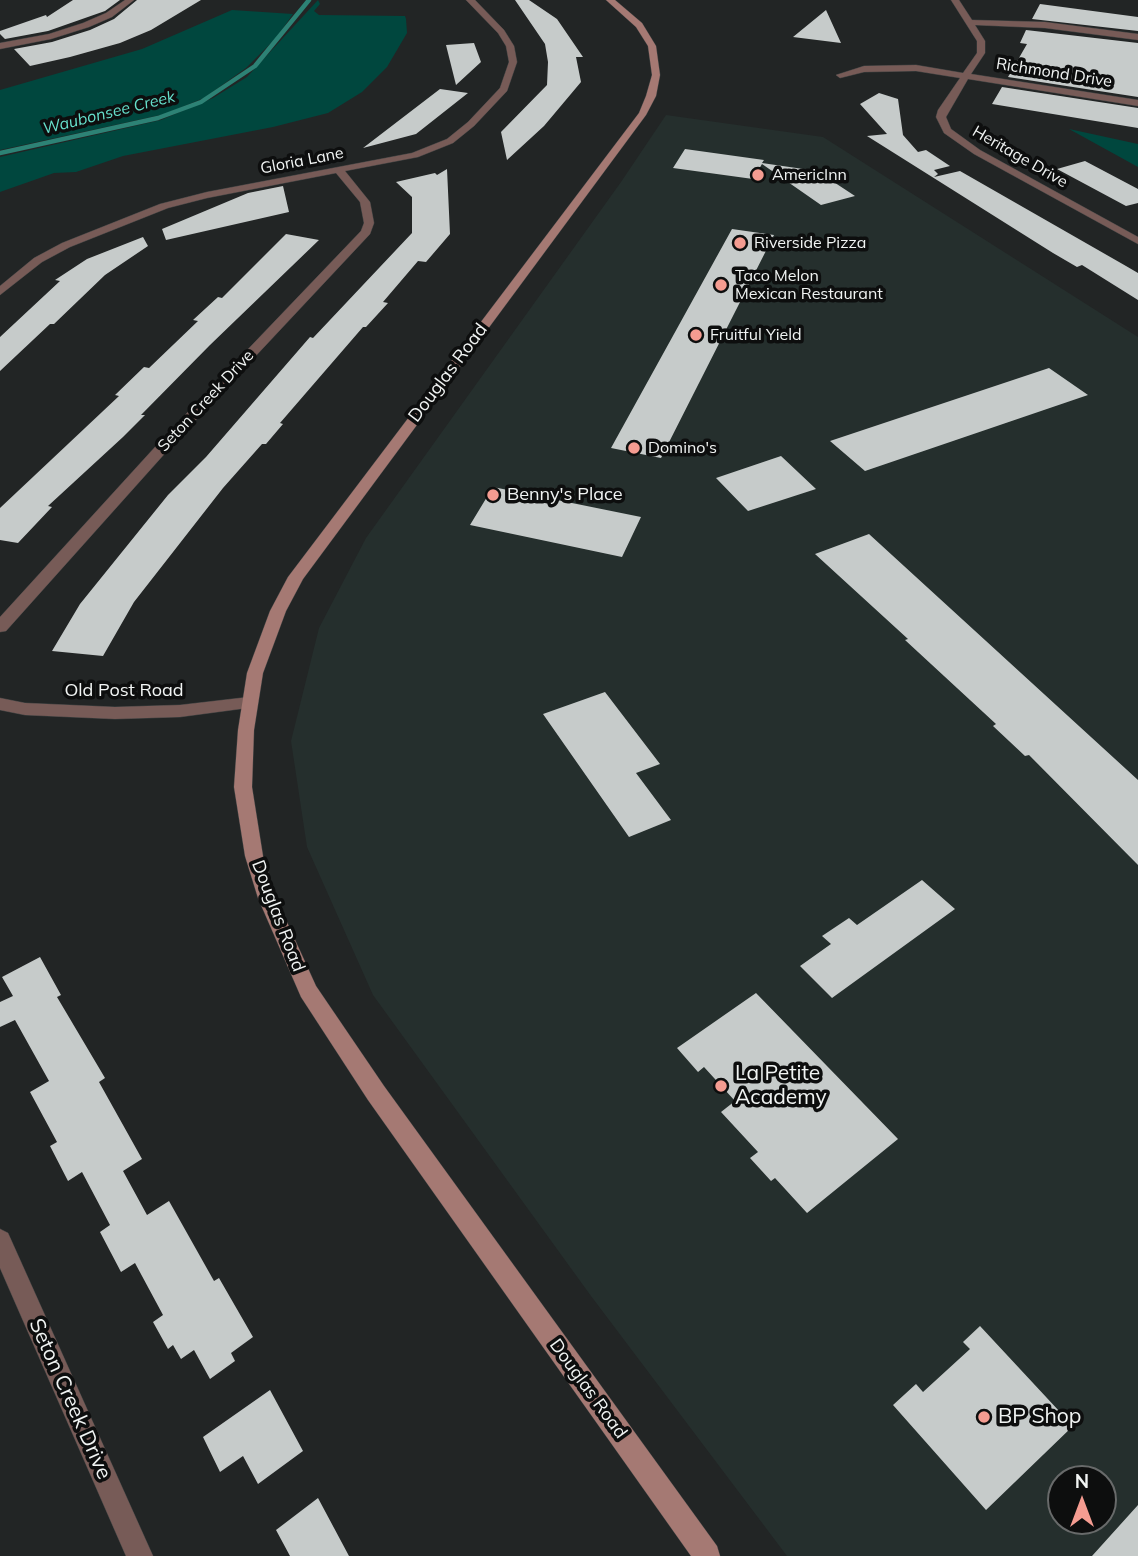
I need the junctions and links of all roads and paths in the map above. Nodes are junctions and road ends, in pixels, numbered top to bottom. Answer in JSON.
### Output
{"nodes":[{"id":1,"x":130,"y":0,"type":"edge"},
{"id":2,"x":470,"y":0,"type":"edge"},
{"id":3,"x":610,"y":0,"type":"edge"},
{"id":4,"x":955,"y":0,"type":"edge"},
{"id":5,"x":970,"y":22,"type":"junction"},
{"id":6,"x":1138,"y":37,"type":"edge"},
{"id":7,"x":0,"y":46,"type":"edge"},
{"id":8,"x":840,"y":75,"type":"dead end"},
{"id":9,"x":965,"y":75,"type":"junction"},
{"id":10,"x":1138,"y":103,"type":"edge"},
{"id":11,"x":339,"y":170,"type":"junction"},
{"id":12,"x":1138,"y":241,"type":"edge"},
{"id":13,"x":0,"y":292,"type":"edge"},
{"id":14,"x":0,"y":627,"type":"edge"},
{"id":15,"x":249,"y":703,"type":"junction"},
{"id":16,"x":0,"y":704,"type":"edge"},
{"id":17,"x":0,"y":1241,"type":"edge"},
{"id":18,"x":141,"y":1556,"type":"edge"},
{"id":19,"x":707,"y":1556,"type":"edge"}],
"edges":[{"from":1,"to":7,"type":"street"},
{"from":2,"to":11,"type":"street","name":"Gloria Lane"},
{"from":3,"to":15,"type":"street","name":"Douglas Road"},
{"from":4,"to":5,"type":"street","name":"Heritage Drive"},
{"from":5,"to":6,"type":"street"},
{"from":5,"to":9,"type":"street","name":"Heritage Drive"},
{"from":8,"to":9,"type":"street","name":"Richmond Drive"},
{"from":9,"to":10,"type":"street","name":"Richmond Drive"},
{"from":9,"to":12,"type":"street","name":"Heritage Drive"},
{"from":11,"to":13,"type":"street","name":"Gloria Lane"},
{"from":11,"to":14,"type":"street","name":"Seton Creek Drive"},
{"from":15,"to":16,"type":"street","name":"Old Post Road"},
{"from":15,"to":19,"type":"street","name":"Douglas Road"},
{"from":17,"to":18,"type":"street","name":"Seton Creek Drive"}]}
